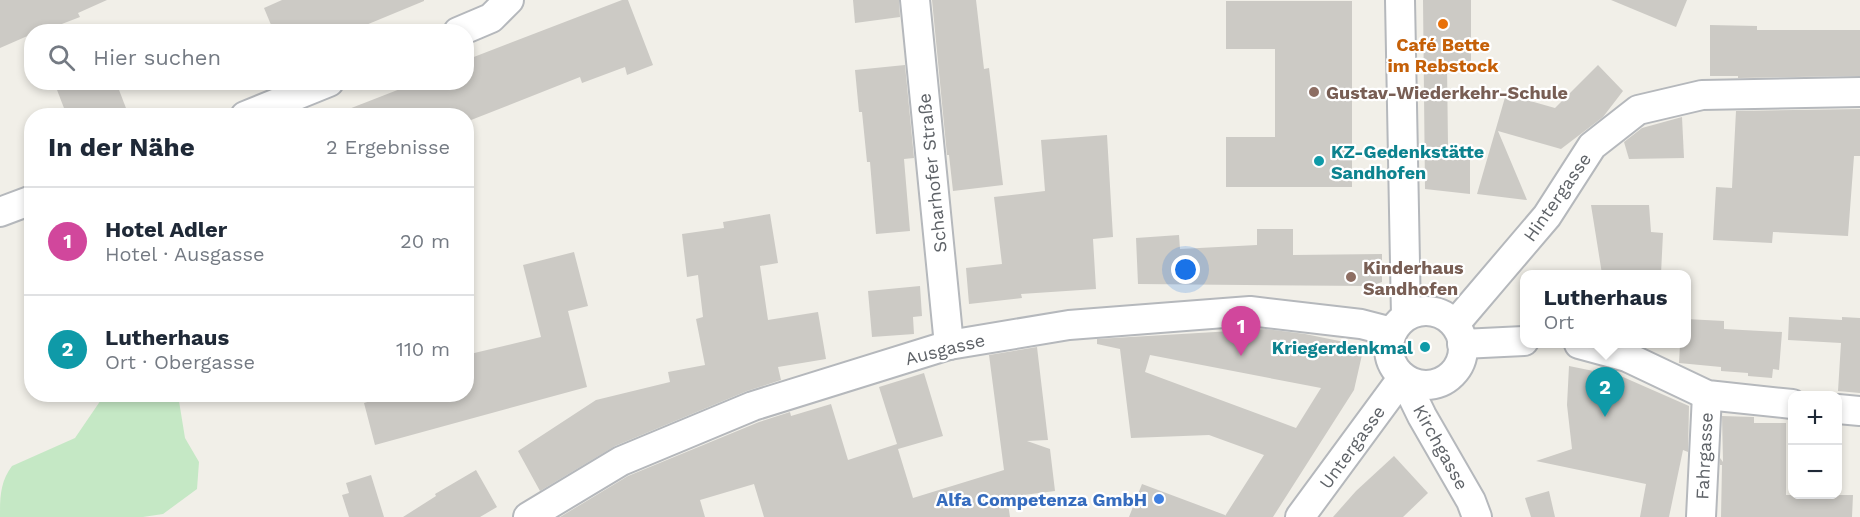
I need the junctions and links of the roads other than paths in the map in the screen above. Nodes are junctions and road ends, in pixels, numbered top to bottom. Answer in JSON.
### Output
{"nodes":[{"id":1,"x":509,"y":0,"type":"edge"},
{"id":2,"x":915,"y":0,"type":"edge"},
{"id":3,"x":1400,"y":0,"type":"edge"},
{"id":4,"x":474,"y":25,"type":"edge"},
{"id":5,"x":309,"y":90,"type":"edge"},
{"id":6,"x":1860,"y":92,"type":"edge"},
{"id":7,"x":265,"y":108,"type":"edge"},
{"id":8,"x":24,"y":203,"type":"edge"},
{"id":9,"x":0,"y":212,"type":"edge"},
{"id":10,"x":1399,"y":324,"type":"junction"},
{"id":11,"x":1459,"y":334,"type":"junction"},
{"id":12,"x":1520,"y":341,"type":"edge"},
{"id":13,"x":949,"y":345,"type":"junction"},
{"id":14,"x":1594,"y":348,"type":"edge"},
{"id":15,"x":1403,"y":377,"type":"junction"},
{"id":16,"x":1707,"y":395,"type":"junction"},
{"id":17,"x":1788,"y":404,"type":"edge"},
{"id":18,"x":1842,"y":409,"type":"edge"},
{"id":19,"x":1860,"y":411,"type":"edge"},
{"id":20,"x":528,"y":517,"type":"edge"},
{"id":21,"x":1300,"y":517,"type":"edge"},
{"id":22,"x":1477,"y":517,"type":"edge"},
{"id":23,"x":1701,"y":517,"type":"edge"}],
"edges":[{"from":1,"to":4,"type":"street"},
{"from":2,"to":13,"type":"street","name":"Scharhofer Straße"},
{"from":3,"to":10,"type":"street"},
{"from":5,"to":7,"type":"street"},
{"from":6,"to":11,"type":"street","name":"Hintergasse"},
{"from":8,"to":9,"type":"street"},
{"from":10,"to":11,"type":"street"},
{"from":10,"to":13,"type":"street","name":"Ausgasse"},
{"from":10,"to":15,"type":"street"},
{"from":11,"to":12,"type":"street"},
{"from":11,"to":15,"type":"street"},
{"from":13,"to":20,"type":"street","name":"Ausgasse"},
{"from":14,"to":16,"type":"street"},
{"from":15,"to":21,"type":"street","name":"Untergasse"},
{"from":15,"to":22,"type":"street","name":"Kirchgasse"},
{"from":16,"to":17,"type":"street"},
{"from":16,"to":23,"type":"street","name":"Fahrgasse"},
{"from":18,"to":19,"type":"street"}]}
